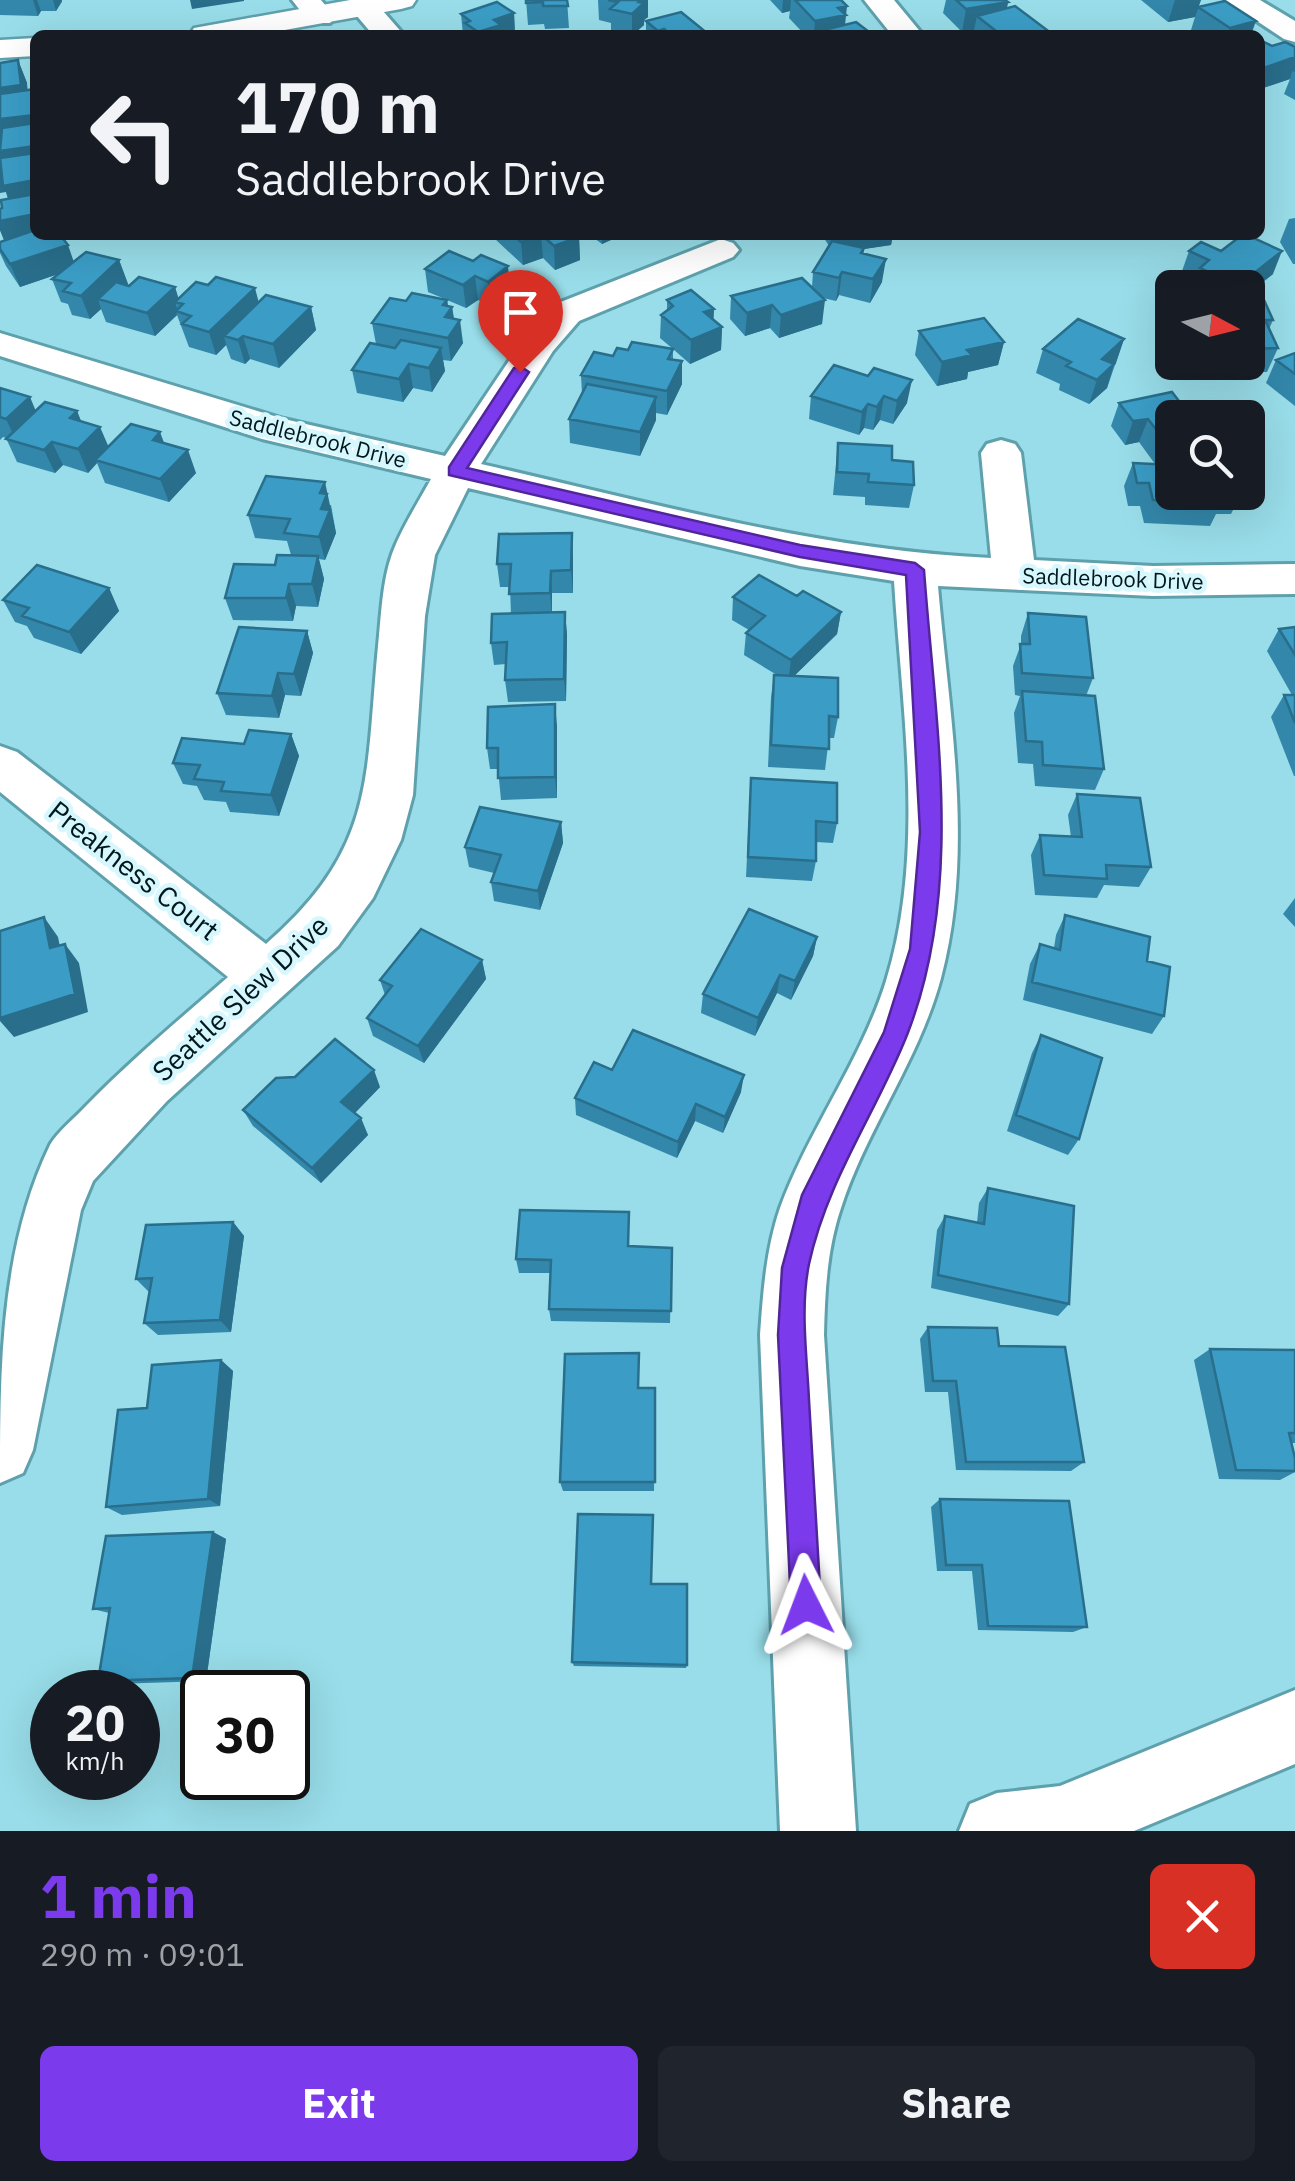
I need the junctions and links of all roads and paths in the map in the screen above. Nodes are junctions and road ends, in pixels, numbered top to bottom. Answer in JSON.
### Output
{"nodes":[{"id":1,"x":401,"y":0,"type":"edge"},
{"id":2,"x":878,"y":0,"type":"edge"},
{"id":3,"x":1240,"y":0,"type":"edge"},
{"id":4,"x":313,"y":9,"type":"edge"},
{"id":5,"x":366,"y":9,"type":"junction"},
{"id":6,"x":226,"y":30,"type":"edge"},
{"id":7,"x":385,"y":30,"type":"edge"},
{"id":8,"x":904,"y":30,"type":"edge"},
{"id":9,"x":1295,"y":33,"type":"edge"},
{"id":10,"x":30,"y":47,"type":"edge"},
{"id":11,"x":0,"y":48,"type":"edge"},
{"id":12,"x":721,"y":250,"type":"dead end"},
{"id":13,"x":0,"y":344,"type":"edge"},
{"id":14,"x":1002,"y":452,"type":"dead end"},
{"id":15,"x":456,"y":471,"type":"junction"},
{"id":16,"x":915,"y":570,"type":"junction"},
{"id":17,"x":1014,"y":575,"type":"junction"},
{"id":18,"x":1295,"y":579,"type":"edge"},
{"id":19,"x":0,"y":765,"type":"edge"},
{"id":20,"x":267,"y":976,"type":"junction"},
{"id":21,"x":0,"y":1450,"type":"edge"},
{"id":22,"x":1295,"y":1727,"type":"edge"},
{"id":23,"x":818,"y":1831,"type":"edge"},
{"id":24,"x":997,"y":1831,"type":"edge"}],
"edges":[{"from":1,"to":5,"type":"street"},
{"from":2,"to":8,"type":"street"},
{"from":3,"to":9,"type":"street"},
{"from":4,"to":5,"type":"street"},
{"from":4,"to":6,"type":"street"},
{"from":5,"to":7,"type":"street"},
{"from":10,"to":11,"type":"street"},
{"from":12,"to":15,"type":"street","name":"Seattle Slew Drive"},
{"from":13,"to":15,"type":"street","name":"Saddlebrook Drive"},
{"from":14,"to":17,"type":"street"},
{"from":15,"to":16,"type":"street","name":"Saddlebrook Drive"},
{"from":15,"to":20,"type":"street","name":"Seattle Slew Drive"},
{"from":16,"to":17,"type":"street","name":"Saddlebrook Drive"},
{"from":16,"to":23,"type":"street"},
{"from":17,"to":18,"type":"street","name":"Saddlebrook Drive"},
{"from":19,"to":20,"type":"street","name":"Preakness Court"},
{"from":20,"to":21,"type":"street","name":"Seattle Slew Drive"},
{"from":22,"to":24,"type":"street"}]}
